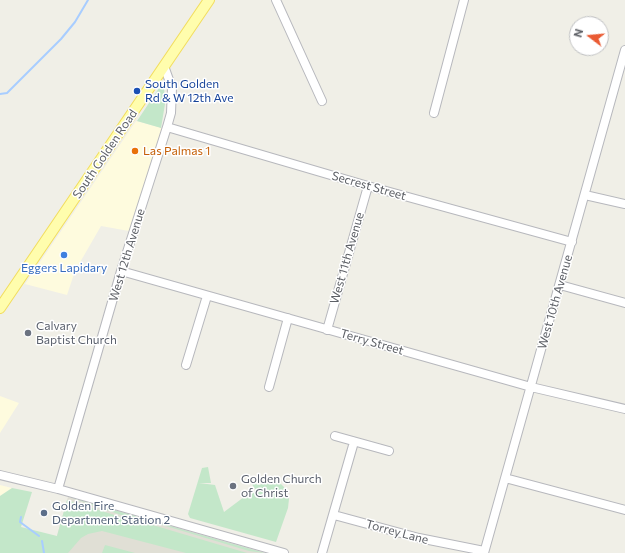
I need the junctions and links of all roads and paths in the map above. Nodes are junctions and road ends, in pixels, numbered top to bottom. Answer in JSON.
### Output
{"nodes":[{"id":1,"x":210,"y":0,"type":"edge"},
{"id":2,"x":276,"y":0,"type":"edge"},
{"id":3,"x":464,"y":0,"type":"edge"},
{"id":4,"x":625,"y":50,"type":"edge"},
{"id":5,"x":164,"y":66,"type":"junction"},
{"id":6,"x":322,"y":101,"type":"dead end"},
{"id":7,"x":434,"y":113,"type":"dead end"},
{"id":8,"x":168,"y":127,"type":"junction"},
{"id":9,"x":368,"y":186,"type":"junction"},
{"id":10,"x":585,"y":195,"type":"junction"},
{"id":11,"x":625,"y":204,"type":"edge"},
{"id":12,"x":572,"y":242,"type":"junction"},
{"id":13,"x":121,"y":271,"type":"junction"},
{"id":14,"x":560,"y":285,"type":"junction"},
{"id":15,"x":207,"y":296,"type":"junction"},
{"id":16,"x":625,"y":303,"type":"edge"},
{"id":17,"x":0,"y":308,"type":"edge"},
{"id":18,"x":288,"y":318,"type":"junction"},
{"id":19,"x":327,"y":330,"type":"junction"},
{"id":20,"x":186,"y":365,"type":"dead end"},
{"id":21,"x":269,"y":387,"type":"dead end"},
{"id":22,"x":531,"y":387,"type":"junction"},
{"id":23,"x":625,"y":409,"type":"edge"},
{"id":24,"x":335,"y":436,"type":"dead end"},
{"id":25,"x":354,"y":442,"type":"junction"},
{"id":26,"x":389,"y":451,"type":"dead end"},
{"id":27,"x":0,"y":475,"type":"edge"},
{"id":28,"x":505,"y":478,"type":"junction"},
{"id":29,"x":58,"y":489,"type":"junction"},
{"id":30,"x":625,"y":510,"type":"edge"},
{"id":31,"x":334,"y":515,"type":"junction"},
{"id":32,"x":484,"y":552,"type":"edge"},
{"id":33,"x":284,"y":553,"type":"edge"},
{"id":34,"x":322,"y":553,"type":"edge"}],
"edges":[{"from":1,"to":5,"type":"main road","name":"South Golden Road"},
{"from":2,"to":6,"type":"street"},
{"from":3,"to":7,"type":"street"},
{"from":4,"to":10,"type":"street","name":"West 10th Avenue"},
{"from":5,"to":8,"type":"street","name":"West 12th Avenue"},
{"from":5,"to":17,"type":"main road","name":"South Golden Road"},
{"from":8,"to":9,"type":"street","name":"Secrest Street"},
{"from":8,"to":13,"type":"street","name":"West 12th Avenue"},
{"from":9,"to":12,"type":"street","name":"Secrest Street"},
{"from":9,"to":19,"type":"street","name":"West 11th Avenue"},
{"from":10,"to":11,"type":"street"},
{"from":10,"to":12,"type":"street","name":"West 10th Avenue"},
{"from":12,"to":14,"type":"street","name":"West 10th Avenue"},
{"from":13,"to":15,"type":"street","name":"Terry Street"},
{"from":13,"to":29,"type":"street","name":"West 12th Avenue"},
{"from":14,"to":16,"type":"street"},
{"from":14,"to":22,"type":"street","name":"West 10th Avenue"},
{"from":15,"to":18,"type":"street","name":"Terry Street"},
{"from":15,"to":20,"type":"street"},
{"from":18,"to":19,"type":"street","name":"Terry Street"},
{"from":18,"to":21,"type":"street"},
{"from":19,"to":22,"type":"street","name":"Terry Street"},
{"from":22,"to":23,"type":"street","name":"Terry Street"},
{"from":22,"to":28,"type":"street","name":"West 10th Avenue"},
{"from":24,"to":25,"type":"street"},
{"from":25,"to":26,"type":"street"},
{"from":25,"to":31,"type":"street"},
{"from":27,"to":29,"type":"street"},
{"from":28,"to":30,"type":"street"},
{"from":28,"to":32,"type":"street","name":"West 10th Avenue"},
{"from":29,"to":33,"type":"street"},
{"from":31,"to":32,"type":"street","name":"Torrey Lane"},
{"from":31,"to":34,"type":"street"}]}
